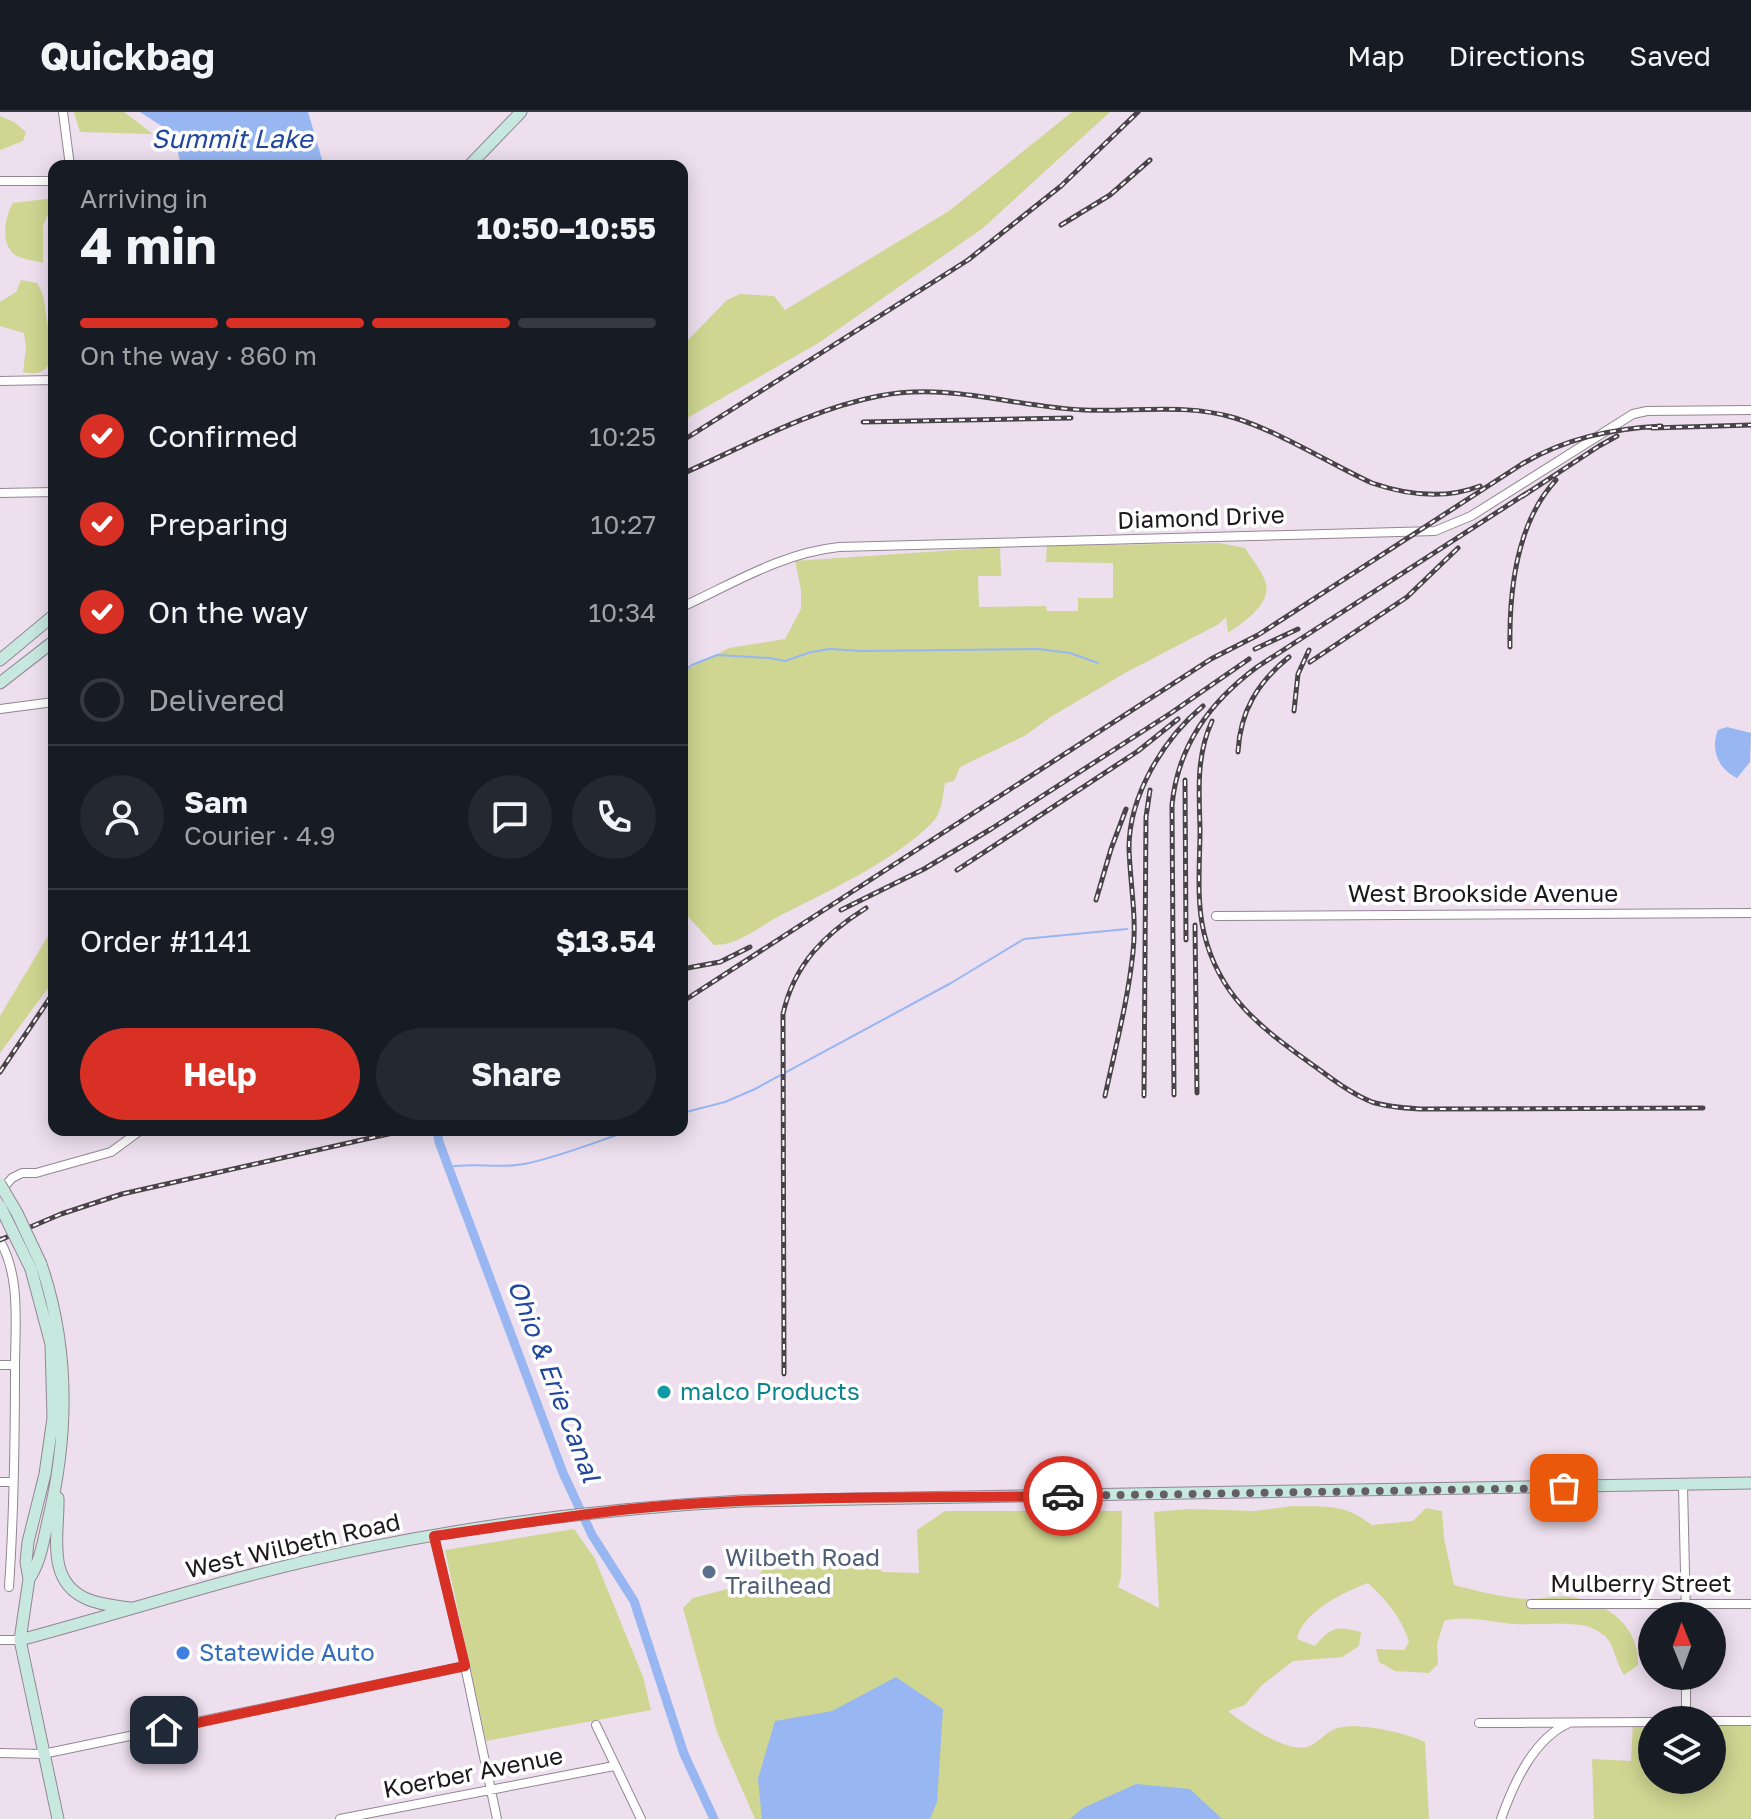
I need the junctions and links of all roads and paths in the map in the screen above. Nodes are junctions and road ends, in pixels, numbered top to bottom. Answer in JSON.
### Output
{"nodes":[{"id":1,"x":63,"y":112,"type":"edge"},
{"id":2,"x":515,"y":114,"type":"edge"},
{"id":3,"x":69,"y":160,"type":"edge"},
{"id":4,"x":474,"y":160,"type":"edge"},
{"id":5,"x":0,"y":181,"type":"edge"},
{"id":6,"x":48,"y":181,"type":"edge"},
{"id":7,"x":48,"y":380,"type":"edge"},
{"id":8,"x":0,"y":381,"type":"edge"},
{"id":9,"x":1751,"y":410,"type":"edge"},
{"id":10,"x":48,"y":492,"type":"edge"},
{"id":11,"x":0,"y":493,"type":"edge"},
{"id":12,"x":688,"y":604,"type":"edge"},
{"id":13,"x":48,"y":620,"type":"edge"},
{"id":14,"x":48,"y":646,"type":"edge"},
{"id":15,"x":0,"y":660,"type":"edge"},
{"id":16,"x":0,"y":683,"type":"edge"},
{"id":17,"x":48,"y":703,"type":"edge"},
{"id":18,"x":0,"y":709,"type":"edge"},
{"id":19,"x":1751,"y":913,"type":"edge"},
{"id":20,"x":1216,"y":916,"type":"dead end"},
{"id":21,"x":133,"y":1136,"type":"edge"},
{"id":22,"x":0,"y":1184,"type":"edge"},
{"id":23,"x":0,"y":1192,"type":"edge"},
{"id":24,"x":0,"y":1206,"type":"edge"},
{"id":25,"x":0,"y":1241,"type":"edge"},
{"id":26,"x":36,"y":1267,"type":"junction"},
{"id":27,"x":0,"y":1365,"type":"edge"},
{"id":28,"x":15,"y":1365,"type":"junction"},
{"id":29,"x":0,"y":1482,"type":"edge"},
{"id":30,"x":13,"y":1482,"type":"junction"},
{"id":31,"x":1751,"y":1483,"type":"edge"},
{"id":32,"x":57,"y":1484,"type":"junction"},
{"id":33,"x":1683,"y":1486,"type":"junction"},
{"id":34,"x":434,"y":1536,"type":"junction"},
{"id":35,"x":29,"y":1579,"type":"junction"},
{"id":36,"x":9,"y":1587,"type":"dead end"},
{"id":37,"x":1686,"y":1602,"type":"edge"},
{"id":38,"x":1531,"y":1604,"type":"dead end"},
{"id":39,"x":1638,"y":1604,"type":"edge"},
{"id":40,"x":1726,"y":1604,"type":"edge"},
{"id":41,"x":1751,"y":1604,"type":"edge"},
{"id":42,"x":135,"y":1609,"type":"junction"},
{"id":43,"x":0,"y":1640,"type":"edge"},
{"id":44,"x":20,"y":1640,"type":"junction"},
{"id":45,"x":465,"y":1666,"type":"junction"},
{"id":46,"x":1581,"y":1721,"type":"junction"},
{"id":47,"x":1726,"y":1721,"type":"edge"},
{"id":48,"x":1751,"y":1721,"type":"edge"},
{"id":49,"x":1638,"y":1722,"type":"edge"},
{"id":50,"x":1479,"y":1723,"type":"dead end"},
{"id":51,"x":596,"y":1725,"type":"dead end"},
{"id":52,"x":0,"y":1753,"type":"edge"},
{"id":53,"x":43,"y":1754,"type":"junction"},
{"id":54,"x":614,"y":1766,"type":"junction"},
{"id":55,"x":491,"y":1790,"type":"junction"},
{"id":56,"x":58,"y":1819,"type":"edge"},
{"id":57,"x":340,"y":1819,"type":"edge"},
{"id":58,"x":497,"y":1819,"type":"edge"},
{"id":59,"x":641,"y":1819,"type":"edge"},
{"id":60,"x":1501,"y":1819,"type":"edge"}],
"edges":[{"from":1,"to":3,"type":"street"},
{"from":2,"to":4,"type":"main road"},
{"from":5,"to":6,"type":"street"},
{"from":7,"to":8,"type":"street"},
{"from":9,"to":12,"type":"street","name":"Diamond Drive"},
{"from":10,"to":11,"type":"street"},
{"from":13,"to":15,"type":"main road"},
{"from":14,"to":16,"type":"main road"},
{"from":17,"to":18,"type":"street"},
{"from":19,"to":20,"type":"street","name":"West Brookside Avenue"},
{"from":21,"to":23,"type":"street"},
{"from":22,"to":26,"type":"main road","bridge":true},
{"from":24,"to":26,"type":"main road","bridge":true},
{"from":25,"to":28,"type":"street"},
{"from":26,"to":32,"type":"main road"},
{"from":26,"to":35,"type":"main road"},
{"from":27,"to":28,"type":"street"},
{"from":28,"to":30,"type":"street"},
{"from":29,"to":30,"type":"street"},
{"from":30,"to":36,"type":"street"},
{"from":31,"to":33,"type":"main road","name":"West Wilbeth Road"},
{"from":32,"to":35,"type":"main road"},
{"from":32,"to":42,"type":"main road"},
{"from":33,"to":34,"type":"main road","name":"West Wilbeth Road"},
{"from":33,"to":37,"type":"street"},
{"from":34,"to":42,"type":"main road","name":"West Wilbeth Road"},
{"from":34,"to":45,"type":"street"},
{"from":35,"to":44,"type":"main road"},
{"from":38,"to":39,"type":"street","name":"Mulberry Street"},
{"from":40,"to":41,"type":"street","name":"Mulberry Street"},
{"from":42,"to":44,"type":"main road","name":"West Wilbeth Road"},
{"from":43,"to":44,"type":"street","name":"West Wilbeth Road"},
{"from":44,"to":53,"type":"main road"},
{"from":45,"to":53,"type":"street"},
{"from":45,"to":55,"type":"street"},
{"from":46,"to":49,"type":"street"},
{"from":46,"to":50,"type":"street"},
{"from":46,"to":60,"type":"street"},
{"from":47,"to":48,"type":"street"},
{"from":51,"to":54,"type":"street"},
{"from":52,"to":53,"type":"street"},
{"from":53,"to":56,"type":"main road"},
{"from":54,"to":55,"type":"street","name":"Koerber Avenue"},
{"from":54,"to":59,"type":"street"},
{"from":55,"to":57,"type":"street","name":"Koerber Avenue"},
{"from":55,"to":58,"type":"street"}]}
